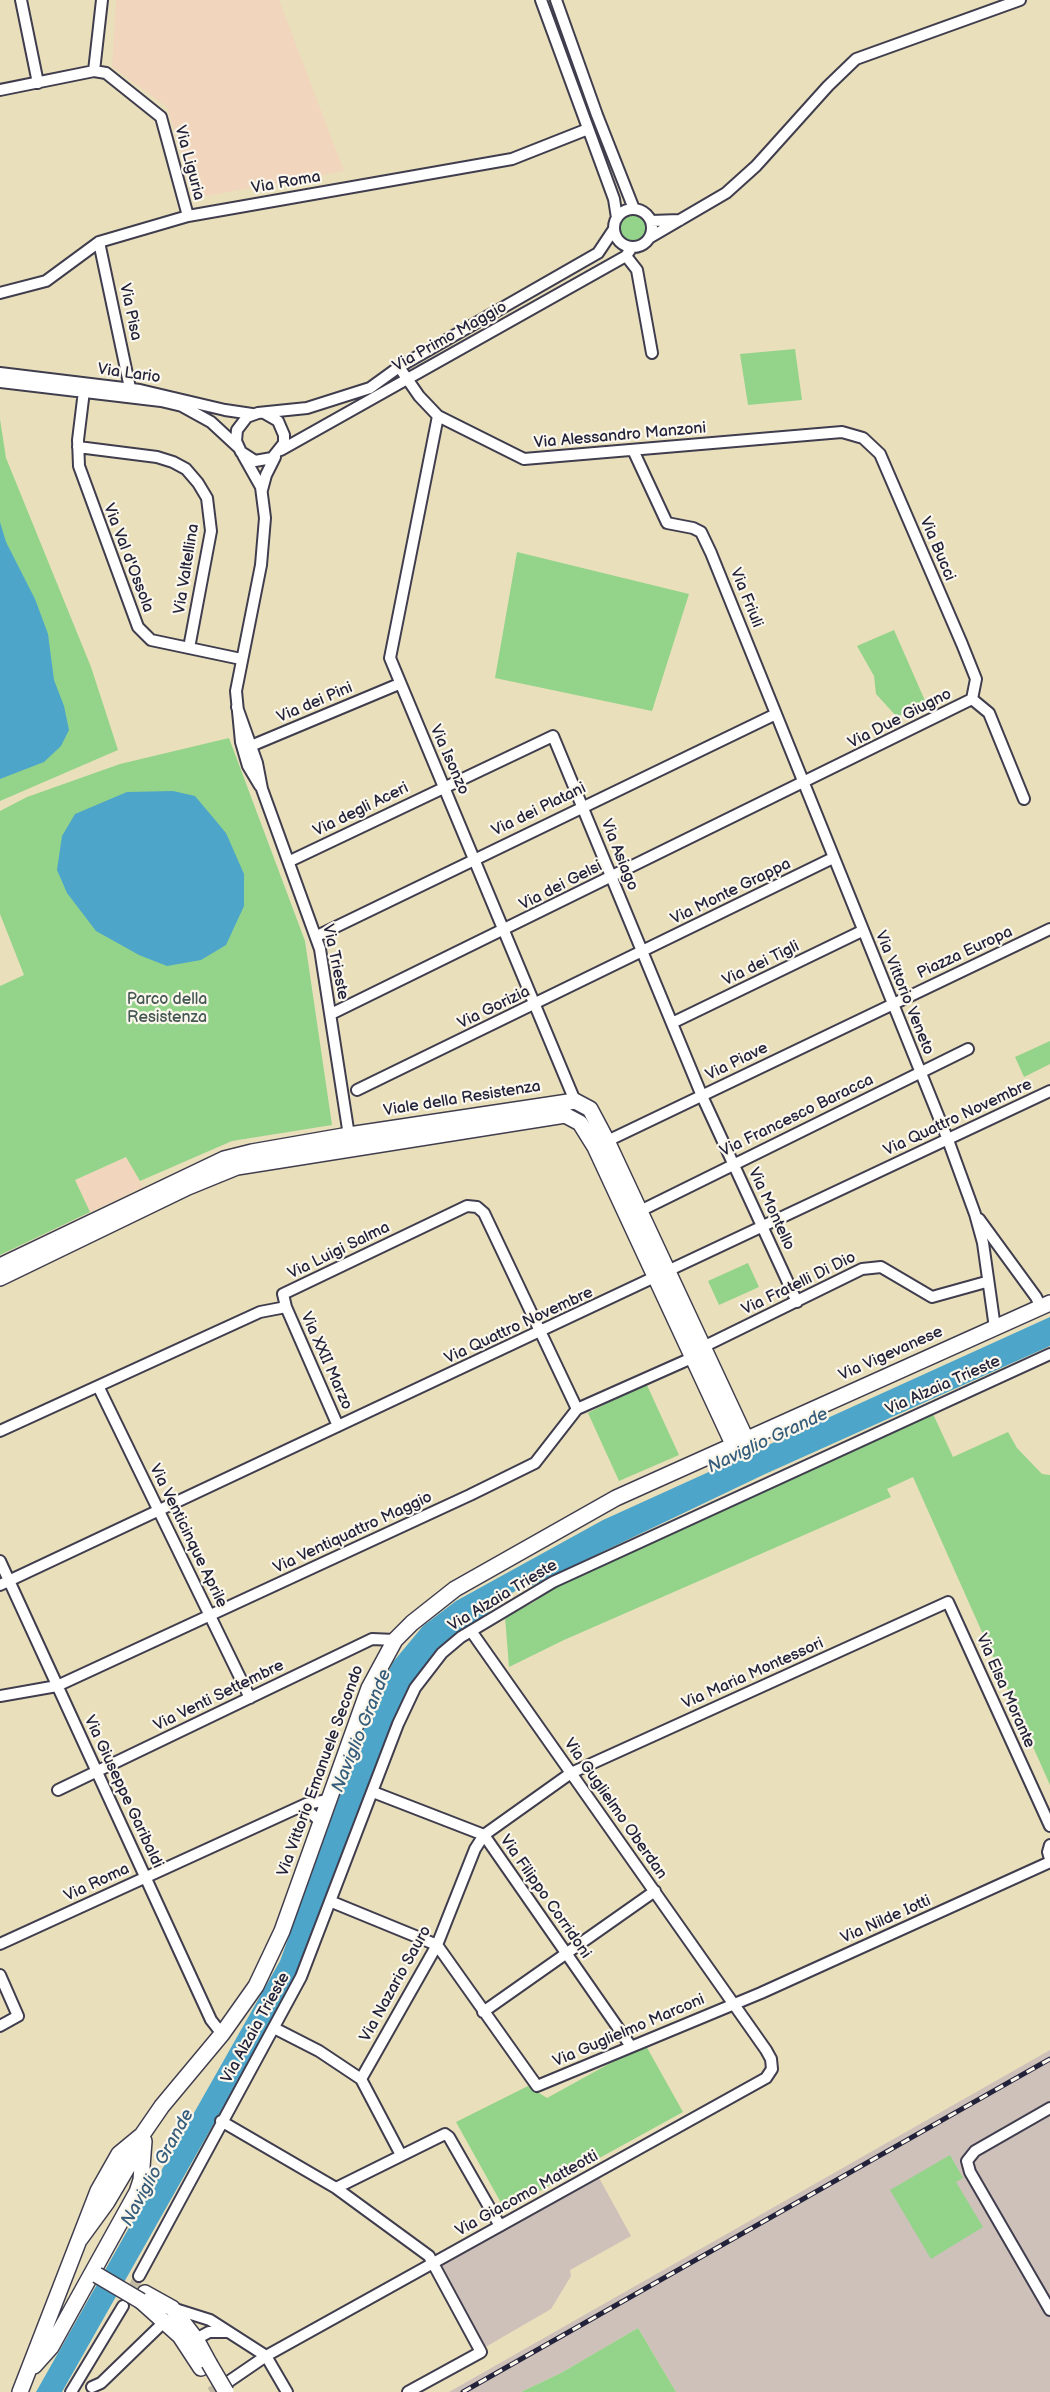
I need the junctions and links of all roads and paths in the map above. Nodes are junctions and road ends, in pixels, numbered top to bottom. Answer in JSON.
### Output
{"nodes":[{"id":1,"x":21,"y":0,"type":"edge"},
{"id":2,"x":102,"y":0,"type":"edge"},
{"id":3,"x":541,"y":0,"type":"edge"},
{"id":4,"x":556,"y":0,"type":"edge"},
{"id":5,"x":1020,"y":0,"type":"edge"},
{"id":6,"x":94,"y":71,"type":"junction"},
{"id":7,"x":38,"y":83,"type":"junction"},
{"id":8,"x":0,"y":90,"type":"edge"},
{"id":9,"x":588,"y":129,"type":"junction"},
{"id":10,"x":634,"y":209,"type":"junction"},
{"id":11,"x":188,"y":216,"type":"junction"},
{"id":12,"x":617,"y":218,"type":"junction"},
{"id":13,"x":683,"y":219,"type":"junction"},
{"id":14,"x":651,"y":221,"type":"junction"},
{"id":15,"x":614,"y":230,"type":"junction"},
{"id":16,"x":649,"y":238,"type":"junction"},
{"id":17,"x":99,"y":242,"type":"junction"},
{"id":18,"x":629,"y":251,"type":"junction"},
{"id":19,"x":0,"y":293,"type":"edge"},
{"id":20,"x":652,"y":353,"type":"dead end"},
{"id":21,"x":399,"y":367,"type":"junction"},
{"id":22,"x":0,"y":373,"type":"edge"},
{"id":23,"x":406,"y":379,"type":"junction"},
{"id":24,"x":0,"y":382,"type":"edge"},
{"id":25,"x":130,"y":388,"type":"junction"},
{"id":26,"x":84,"y":392,"type":"junction"},
{"id":27,"x":258,"y":414,"type":"junction"},
{"id":28,"x":438,"y":417,"type":"junction"},
{"id":29,"x":842,"y":432,"type":"joint"},
{"id":30,"x":78,"y":447,"type":"junction"},
{"id":31,"x":240,"y":450,"type":"junction"},
{"id":32,"x":633,"y":450,"type":"junction"},
{"id":33,"x":279,"y":453,"type":"junction"},
{"id":34,"x":262,"y":490,"type":"junction"},
{"id":35,"x":189,"y":648,"type":"junction"},
{"id":36,"x":241,"y":659,"type":"junction"},
{"id":37,"x":399,"y":684,"type":"junction"},
{"id":38,"x":972,"y":699,"type":"junction"},
{"id":39,"x":776,"y":714,"type":"junction"},
{"id":40,"x":247,"y":747,"type":"junction"},
{"id":41,"x":804,"y":784,"type":"junction"},
{"id":42,"x":445,"y":787,"type":"junction"},
{"id":43,"x":1024,"y":799,"type":"dead end"},
{"id":44,"x":583,"y":805,"type":"junction"},
{"id":45,"x":475,"y":858,"type":"junction"},
{"id":46,"x":833,"y":858,"type":"junction"},
{"id":47,"x":290,"y":861,"type":"junction"},
{"id":48,"x":612,"y":877,"type":"junction"},
{"id":49,"x":1050,"y":929,"type":"edge"},
{"id":50,"x":505,"y":931,"type":"junction"},
{"id":51,"x":862,"y":931,"type":"junction"},
{"id":52,"x":317,"y":936,"type":"junction"},
{"id":53,"x":643,"y":952,"type":"junction"},
{"id":54,"x":535,"y":1004,"type":"junction"},
{"id":55,"x":893,"y":1004,"type":"junction"},
{"id":56,"x":331,"y":1014,"type":"junction"},
{"id":57,"x":672,"y":1023,"type":"junction"},
{"id":58,"x":968,"y":1049,"type":"dead end"},
{"id":59,"x":920,"y":1072,"type":"junction"},
{"id":60,"x":357,"y":1090,"type":"dead end"},
{"id":61,"x":1050,"y":1092,"type":"edge"},
{"id":62,"x":702,"y":1096,"type":"junction"},
{"id":63,"x":575,"y":1101,"type":"junction"},
{"id":64,"x":948,"y":1140,"type":"junction"},
{"id":65,"x":350,"y":1142,"type":"junction"},
{"id":66,"x":601,"y":1144,"type":"junction"},
{"id":67,"x":734,"y":1164,"type":"junction"},
{"id":68,"x":640,"y":1211,"type":"junction"},
{"id":69,"x":975,"y":1214,"type":"junction"},
{"id":70,"x":111,"y":1218,"type":"junction"},
{"id":71,"x":763,"y":1226,"type":"junction"},
{"id":72,"x":0,"y":1266,"type":"edge"},
{"id":73,"x":662,"y":1274,"type":"junction"},
{"id":74,"x":0,"y":1278,"type":"edge"},
{"id":75,"x":986,"y":1282,"type":"junction"},
{"id":76,"x":797,"y":1302,"type":"junction"},
{"id":77,"x":1045,"y":1305,"type":"edge"},
{"id":78,"x":286,"y":1307,"type":"junction"},
{"id":79,"x":995,"y":1328,"type":"junction"},
{"id":80,"x":539,"y":1333,"type":"junction"},
{"id":81,"x":698,"y":1352,"type":"junction"},
{"id":82,"x":1050,"y":1354,"type":"edge"},
{"id":83,"x":99,"y":1388,"type":"junction"},
{"id":84,"x":577,"y":1409,"type":"junction"},
{"id":85,"x":719,"y":1412,"type":"junction"},
{"id":86,"x":735,"y":1414,"type":"junction"},
{"id":87,"x":793,"y":1418,"type":"junction"},
{"id":88,"x":338,"y":1426,"type":"junction"},
{"id":89,"x":0,"y":1431,"type":"edge"},
{"id":90,"x":740,"y":1441,"type":"junction"},
{"id":91,"x":701,"y":1459,"type":"junction"},
{"id":92,"x":159,"y":1511,"type":"junction"},
{"id":93,"x":0,"y":1561,"type":"edge"},
{"id":94,"x":5,"y":1583,"type":"edge"},
{"id":95,"x":948,"y":1602,"type":"joint"},
{"id":96,"x":210,"y":1616,"type":"junction"},
{"id":97,"x":471,"y":1631,"type":"junction"},
{"id":98,"x":395,"y":1640,"type":"junction"},
{"id":99,"x":57,"y":1686,"type":"junction"},
{"id":100,"x":0,"y":1696,"type":"edge"},
{"id":101,"x":250,"y":1698,"type":"junction"},
{"id":102,"x":96,"y":1772,"type":"junction"},
{"id":103,"x":571,"y":1773,"type":"junction"},
{"id":104,"x":58,"y":1790,"type":"dead end"},
{"id":105,"x":373,"y":1792,"type":"junction"},
{"id":106,"x":328,"y":1800,"type":"junction"},
{"id":107,"x":306,"y":1804,"type":"junction"},
{"id":108,"x":320,"y":1821,"type":"junction"},
{"id":109,"x":1050,"y":1826,"type":"edge"},
{"id":110,"x":484,"y":1835,"type":"junction"},
{"id":111,"x":1050,"y":1845,"type":"edge"},
{"id":112,"x":1050,"y":1860,"type":"edge"},
{"id":113,"x":145,"y":1877,"type":"junction"},
{"id":114,"x":655,"y":1892,"type":"junction"},
{"id":115,"x":332,"y":1902,"type":"junction"},
{"id":116,"x":0,"y":1944,"type":"edge"},
{"id":117,"x":437,"y":1945,"type":"junction"},
{"id":118,"x":566,"y":1954,"type":"junction"},
{"id":119,"x":0,"y":1975,"type":"edge"},
{"id":120,"x":734,"y":2004,"type":"junction"},
{"id":121,"x":483,"y":2012,"type":"junction"},
{"id":122,"x":0,"y":2026,"type":"edge"},
{"id":123,"x":274,"y":2028,"type":"junction"},
{"id":124,"x":222,"y":2034,"type":"junction"},
{"id":125,"x":630,"y":2045,"type":"junction"},
{"id":126,"x":361,"y":2079,"type":"junction"},
{"id":127,"x":1050,"y":2108,"type":"edge"},
{"id":128,"x":222,"y":2121,"type":"junction"},
{"id":129,"x":142,"y":2135,"type":"junction"},
{"id":130,"x":401,"y":2155,"type":"junction"},
{"id":131,"x":336,"y":2188,"type":"junction"},
{"id":132,"x":500,"y":2226,"type":"junction"},
{"id":133,"x":434,"y":2264,"type":"junction"},
{"id":134,"x":97,"y":2270,"type":"junction"},
{"id":135,"x":139,"y":2276,"type":"tunnel mouth"},
{"id":136,"x":123,"y":2306,"type":"tunnel mouth"},
{"id":137,"x":1050,"y":2310,"type":"edge"},
{"id":138,"x":168,"y":2315,"type":"junction"},
{"id":139,"x":227,"y":2332,"type":"junction"},
{"id":140,"x":196,"y":2339,"type":"junction"},
{"id":141,"x":266,"y":2356,"type":"junction"},
{"id":142,"x":205,"y":2365,"type":"junction"},
{"id":143,"x":28,"y":2373,"type":"junction"},
{"id":144,"x":227,"y":2387,"type":"edge"},
{"id":145,"x":73,"y":2388,"type":"edge"},
{"id":146,"x":93,"y":2390,"type":"edge"},
{"id":147,"x":20,"y":2392,"type":"edge"},
{"id":148,"x":215,"y":2392,"type":"edge"},
{"id":149,"x":287,"y":2392,"type":"edge"},
{"id":150,"x":408,"y":2392,"type":"edge"}],
"edges":[{"from":1,"to":7,"type":"street"},
{"from":2,"to":6,"type":"street"},
{"from":3,"to":9,"type":"street"},
{"from":4,"to":10,"type":"street"},
{"from":5,"to":13,"type":"street"},
{"from":6,"to":7,"type":"street"},
{"from":6,"to":11,"type":"street","name":"Via Liguria"},
{"from":7,"to":8,"type":"street"},
{"from":9,"to":11,"type":"street","name":"Via Roma"},
{"from":9,"to":12,"type":"street"},
{"from":10,"to":12,"type":"street"},
{"from":10,"to":14,"type":"street"},
{"from":11,"to":17,"type":"street","name":"Via Roma"},
{"from":12,"to":15,"type":"street"},
{"from":13,"to":14,"type":"street"},
{"from":13,"to":16,"type":"street"},
{"from":14,"to":16,"type":"street"},
{"from":15,"to":18,"type":"street"},
{"from":15,"to":21,"type":"street","name":"Via Primo Maggio"},
{"from":16,"to":18,"type":"street"},
{"from":17,"to":19,"type":"street","name":"Via Roma"},
{"from":17,"to":25,"type":"street","name":"Via Pisa"},
{"from":18,"to":20,"type":"street"},
{"from":18,"to":23,"type":"street","name":"Via Primo Maggio"},
{"from":21,"to":23,"type":"street","name":"Via Alessandro Manzoni"},
{"from":21,"to":27,"type":"street","name":"Via Primo Maggio"},
{"from":22,"to":25,"type":"street","name":"Via Lario"},
{"from":23,"to":28,"type":"street","name":"Via Alessandro Manzoni"},
{"from":23,"to":33,"type":"street","name":"Via Primo Maggio"},
{"from":24,"to":26,"type":"street","name":"Via Lario"},
{"from":25,"to":27,"type":"street","name":"Via Lario"},
{"from":26,"to":30,"type":"street","name":"Via Val d'Ossola"},
{"from":26,"to":31,"type":"street","name":"Via Lario"},
{"from":27,"to":31,"type":"street"},
{"from":27,"to":33,"type":"street"},
{"from":28,"to":32,"type":"street","name":"Via Alessandro Manzoni"},
{"from":28,"to":37,"type":"street","name":"Via Isonzo"},
{"from":29,"to":32,"type":"street","name":"Via Alessandro Manzoni"},
{"from":29,"to":38,"type":"street","name":"Via Bucci"},
{"from":30,"to":35,"type":"street","name":"Via Val d'Ossola"},
{"from":30,"to":35,"type":"street","name":"Via Valtellina"},
{"from":31,"to":33,"type":"street"},
{"from":31,"to":34,"type":"street","name":"Via Trieste"},
{"from":32,"to":39,"type":"street","name":"Via Friuli"},
{"from":33,"to":34,"type":"street","name":"Via Trieste"},
{"from":34,"to":36,"type":"street","name":"Via Trieste"},
{"from":35,"to":36,"type":"street","name":"Via Val d'Ossola"},
{"from":36,"to":40,"type":"street","name":"Via Trieste"},
{"from":37,"to":40,"type":"street","name":"Via dei Pini"},
{"from":37,"to":42,"type":"street","name":"Via Isonzo"},
{"from":38,"to":41,"type":"street","name":"Via Due Giugno"},
{"from":38,"to":43,"type":"street","name":"Via Due Giugno"},
{"from":39,"to":41,"type":"street","name":"Via Friuli"},
{"from":39,"to":44,"type":"street","name":"Via dei Platani"},
{"from":40,"to":47,"type":"street","name":"Via Trieste"},
{"from":41,"to":46,"type":"street","name":"Via Vittorio Veneto"},
{"from":41,"to":48,"type":"street","name":"Via dei Gelsi"},
{"from":42,"to":44,"type":"street","name":"Via Asiago"},
{"from":42,"to":45,"type":"street","name":"Via Isonzo"},
{"from":42,"to":47,"type":"street","name":"Via degli Aceri"},
{"from":44,"to":45,"type":"street","name":"Via dei Platani"},
{"from":44,"to":48,"type":"street","name":"Via Asiago"},
{"from":45,"to":50,"type":"street","name":"Via Isonzo"},
{"from":45,"to":52,"type":"street","name":"Via dei Platani"},
{"from":46,"to":51,"type":"street","name":"Via Vittorio Veneto"},
{"from":46,"to":53,"type":"street","name":"Via Monte Grappa"},
{"from":47,"to":52,"type":"street","name":"Via Trieste"},
{"from":48,"to":50,"type":"street","name":"Via dei Gelsi"},
{"from":48,"to":53,"type":"street","name":"Via Asiago"},
{"from":49,"to":55,"type":"street","name":"Piazza Europa"},
{"from":50,"to":54,"type":"street","name":"Via Isonzo"},
{"from":50,"to":56,"type":"street","name":"Via dei Gelsi"},
{"from":51,"to":55,"type":"street","name":"Via Vittorio Veneto"},
{"from":51,"to":57,"type":"street","name":"Via dei Tigli"},
{"from":52,"to":56,"type":"street","name":"Via Trieste"},
{"from":53,"to":54,"type":"street","name":"Via Gorizia"},
{"from":53,"to":57,"type":"street","name":"Via Asiago"},
{"from":54,"to":60,"type":"street","name":"Via Gorizia"},
{"from":54,"to":63,"type":"street","name":"Via Isonzo"},
{"from":55,"to":59,"type":"street","name":"Via Vittorio Veneto"},
{"from":55,"to":62,"type":"street","name":"Via Piave"},
{"from":56,"to":65,"type":"street","name":"Via Trieste"},
{"from":57,"to":62,"type":"street","name":"Via Asiago"},
{"from":58,"to":59,"type":"street","name":"Via Francesco Baracca"},
{"from":59,"to":64,"type":"street","name":"Via Vittorio Veneto"},
{"from":59,"to":67,"type":"street","name":"Via Francesco Baracca"},
{"from":61,"to":64,"type":"street","name":"Via Quattro Novembre"},
{"from":62,"to":66,"type":"street","name":"Via Piave"},
{"from":62,"to":67,"type":"street","name":"Via Montello"},
{"from":63,"to":65,"type":"main road","name":"Viale della Resistenza"},
{"from":63,"to":66,"type":"main road","name":"Viale della Resistenza"},
{"from":64,"to":69,"type":"street","name":"Via Vittorio Veneto"},
{"from":64,"to":71,"type":"street","name":"Via Quattro Novembre"},
{"from":65,"to":66,"type":"main road","name":"Viale della Resistenza"},
{"from":65,"to":70,"type":"main road","name":"Viale della Resistenza"},
{"from":66,"to":68,"type":"main road","name":"Viale della Resistenza"},
{"from":66,"to":73,"type":"main road","name":"Viale della Resistenza"},
{"from":67,"to":68,"type":"street","name":"Via Francesco Baracca"},
{"from":67,"to":71,"type":"street","name":"Via Montello"},
{"from":68,"to":73,"type":"main road","name":"Viale della Resistenza"},
{"from":69,"to":75,"type":"street","name":"Via Vittorio Veneto"},
{"from":69,"to":77,"type":"street","name":"Via Vittorio Veneto"},
{"from":70,"to":72,"type":"main road","name":"Viale della Resistenza"},
{"from":70,"to":74,"type":"main road","name":"Viale della Resistenza"},
{"from":71,"to":73,"type":"street","name":"Via Quattro Novembre"},
{"from":71,"to":76,"type":"street","name":"Via Montello"},
{"from":73,"to":80,"type":"street","name":"Via Quattro Novembre"},
{"from":73,"to":81,"type":"main road","name":"Viale della Resistenza"},
{"from":75,"to":76,"type":"street","name":"Via Fratelli Di Dio"},
{"from":75,"to":79,"type":"street","name":"Via Vittorio Veneto"},
{"from":76,"to":81,"type":"street","name":"Via Fratelli Di Dio"},
{"from":77,"to":79,"type":"main road","name":"Via Vigevanese"},
{"from":78,"to":80,"type":"street","name":"Via Luigi Salma"},
{"from":78,"to":83,"type":"street","name":"Via Luigi Salma"},
{"from":78,"to":88,"type":"street","name":"Via XXII Marzo"},
{"from":79,"to":87,"type":"main road","name":"Via Vigevanese"},
{"from":80,"to":84,"type":"street","name":"Via Luigi Salma"},
{"from":80,"to":88,"type":"street","name":"Via Quattro Novembre"},
{"from":81,"to":84,"type":"street","name":"Via Ventiquattro Maggio"},
{"from":81,"to":85,"type":"main road","name":"Viale della Resistenza"},
{"from":81,"to":86,"type":"main road","name":"Viale della Resistenza"},
{"from":82,"to":97,"type":"street","name":"Via Alzaia Trieste"},
{"from":83,"to":89,"type":"street","name":"Via Luigi Salma"},
{"from":83,"to":92,"type":"street","name":"Via Venticinque Aprile"},
{"from":84,"to":96,"type":"street","name":"Via Ventiquattro Maggio"},
{"from":85,"to":90,"type":"main road","name":"Viale della Resistenza"},
{"from":85,"to":91,"type":"main road"},
{"from":86,"to":87,"type":"main road"},
{"from":86,"to":90,"type":"main road","name":"Viale della Resistenza"},
{"from":87,"to":90,"type":"main road","name":"Via Vigevanese"},
{"from":88,"to":92,"type":"street","name":"Via Quattro Novembre"},
{"from":90,"to":91,"type":"main road","name":"Via Vittorio Emanuele Secondo"},
{"from":91,"to":98,"type":"main road","name":"Via Vittorio Emanuele Secondo"},
{"from":92,"to":94,"type":"street","name":"Via Quattro Novembre"},
{"from":92,"to":96,"type":"street","name":"Via Venticinque Aprile"},
{"from":93,"to":94,"type":"street","name":"Via Giuseppe Garibaldi"},
{"from":94,"to":99,"type":"street","name":"Via Giuseppe Garibaldi"},
{"from":95,"to":103,"type":"street","name":"Via Maria Montessori"},
{"from":95,"to":109,"type":"street","name":"Via Elsa Morante"},
{"from":96,"to":99,"type":"street","name":"Via Ventiquattro Maggio"},
{"from":96,"to":101,"type":"street","name":"Via Venticinque Aprile"},
{"from":97,"to":103,"type":"street","name":"Via Guglielmo Oberdan"},
{"from":97,"to":105,"type":"street","name":"Via Alzaia Trieste"},
{"from":98,"to":101,"type":"street","name":"Via Venti Settembre"},
{"from":98,"to":106,"type":"main road","name":"Via Vittorio Emanuele Secondo"},
{"from":99,"to":100,"type":"street","name":"Via Ventiquattro Maggio"},
{"from":99,"to":102,"type":"street","name":"Via Giuseppe Garibaldi"},
{"from":101,"to":102,"type":"street","name":"Via Venti Settembre"},
{"from":102,"to":104,"type":"street","name":"Via Venti Settembre"},
{"from":102,"to":113,"type":"street","name":"Via Giuseppe Garibaldi"},
{"from":103,"to":110,"type":"street","name":"Via Nazario Sauro"},
{"from":103,"to":114,"type":"street","name":"Via Guglielmo Oberdan"},
{"from":105,"to":110,"type":"street","name":"Via Filippo Corridoni"},
{"from":105,"to":115,"type":"street","name":"Via Alzaia Trieste"},
{"from":106,"to":107,"type":"street","name":"Via Roma"},
{"from":106,"to":108,"type":"main road","name":"Via Vittorio Emanuele Secondo"},
{"from":107,"to":108,"type":"street"},
{"from":107,"to":113,"type":"street","name":"Via Roma"},
{"from":108,"to":124,"type":"main road","name":"Via Vittorio Emanuele Secondo"},
{"from":110,"to":117,"type":"street","name":"Via Nazario Sauro"},
{"from":110,"to":118,"type":"street","name":"Via Filippo Corridoni"},
{"from":111,"to":112,"type":"street"},
{"from":112,"to":120,"type":"street","name":"Via Nilde Iotti"},
{"from":113,"to":116,"type":"street","name":"Via Roma"},
{"from":113,"to":124,"type":"street","name":"Via Giuseppe Garibaldi"},
{"from":114,"to":118,"type":"street"},
{"from":114,"to":120,"type":"street","name":"Via Guglielmo Oberdan"},
{"from":115,"to":117,"type":"street"},
{"from":115,"to":123,"type":"street","name":"Via Alzaia Trieste"},
{"from":117,"to":121,"type":"street"},
{"from":117,"to":126,"type":"street","name":"Via Nazario Sauro"},
{"from":118,"to":121,"type":"street"},
{"from":118,"to":125,"type":"street","name":"Via Filippo Corridoni"},
{"from":119,"to":122,"type":"street"},
{"from":120,"to":125,"type":"street","name":"Via Guglielmo Marconi"},
{"from":120,"to":132,"type":"street","name":"Via Giacomo Matteotti"},
{"from":121,"to":125,"type":"street","name":"Via Guglielmo Marconi"},
{"from":123,"to":126,"type":"street"},
{"from":123,"to":128,"type":"street","name":"Via Alzaia Trieste"},
{"from":124,"to":129,"type":"main road","name":"Via Vittorio Emanuele Secondo"},
{"from":126,"to":130,"type":"street"},
{"from":127,"to":137,"type":"street"},
{"from":128,"to":131,"type":"street"},
{"from":128,"to":135,"type":"street","name":"Via Alzaia Trieste"},
{"from":129,"to":134,"type":"main road","name":"Via Vittorio Emanuele Secondo"},
{"from":129,"to":143,"type":"main road","name":"Via Vittorio Emanuele Secondo"},
{"from":130,"to":131,"type":"street"},
{"from":130,"to":132,"type":"street"},
{"from":131,"to":133,"type":"street"},
{"from":132,"to":133,"type":"street","name":"Via Giacomo Matteotti"},
{"from":133,"to":141,"type":"street","name":"Via Giacomo Matteotti"},
{"from":133,"to":150,"type":"street"},
{"from":134,"to":138,"type":"main road"},
{"from":134,"to":143,"type":"main road","name":"Via Vittorio Emanuele Secondo"},
{"from":136,"to":145,"type":"street"},
{"from":138,"to":139,"type":"street"},
{"from":138,"to":140,"type":"main road"},
{"from":138,"to":142,"type":"main road"},
{"from":138,"to":146,"type":"street"},
{"from":139,"to":140,"type":"street"},
{"from":139,"to":141,"type":"street"},
{"from":140,"to":142,"type":"main road"},
{"from":141,"to":144,"type":"street","name":"Via Giacomo Matteotti"},
{"from":141,"to":149,"type":"street"},
{"from":142,"to":144,"type":"main road","bridge":true},
{"from":142,"to":148,"type":"main road"},
{"from":143,"to":147,"type":"main road","name":"Via Vittorio Emanuele Secondo"},
{"from":145,"to":146,"type":"street"}]}
